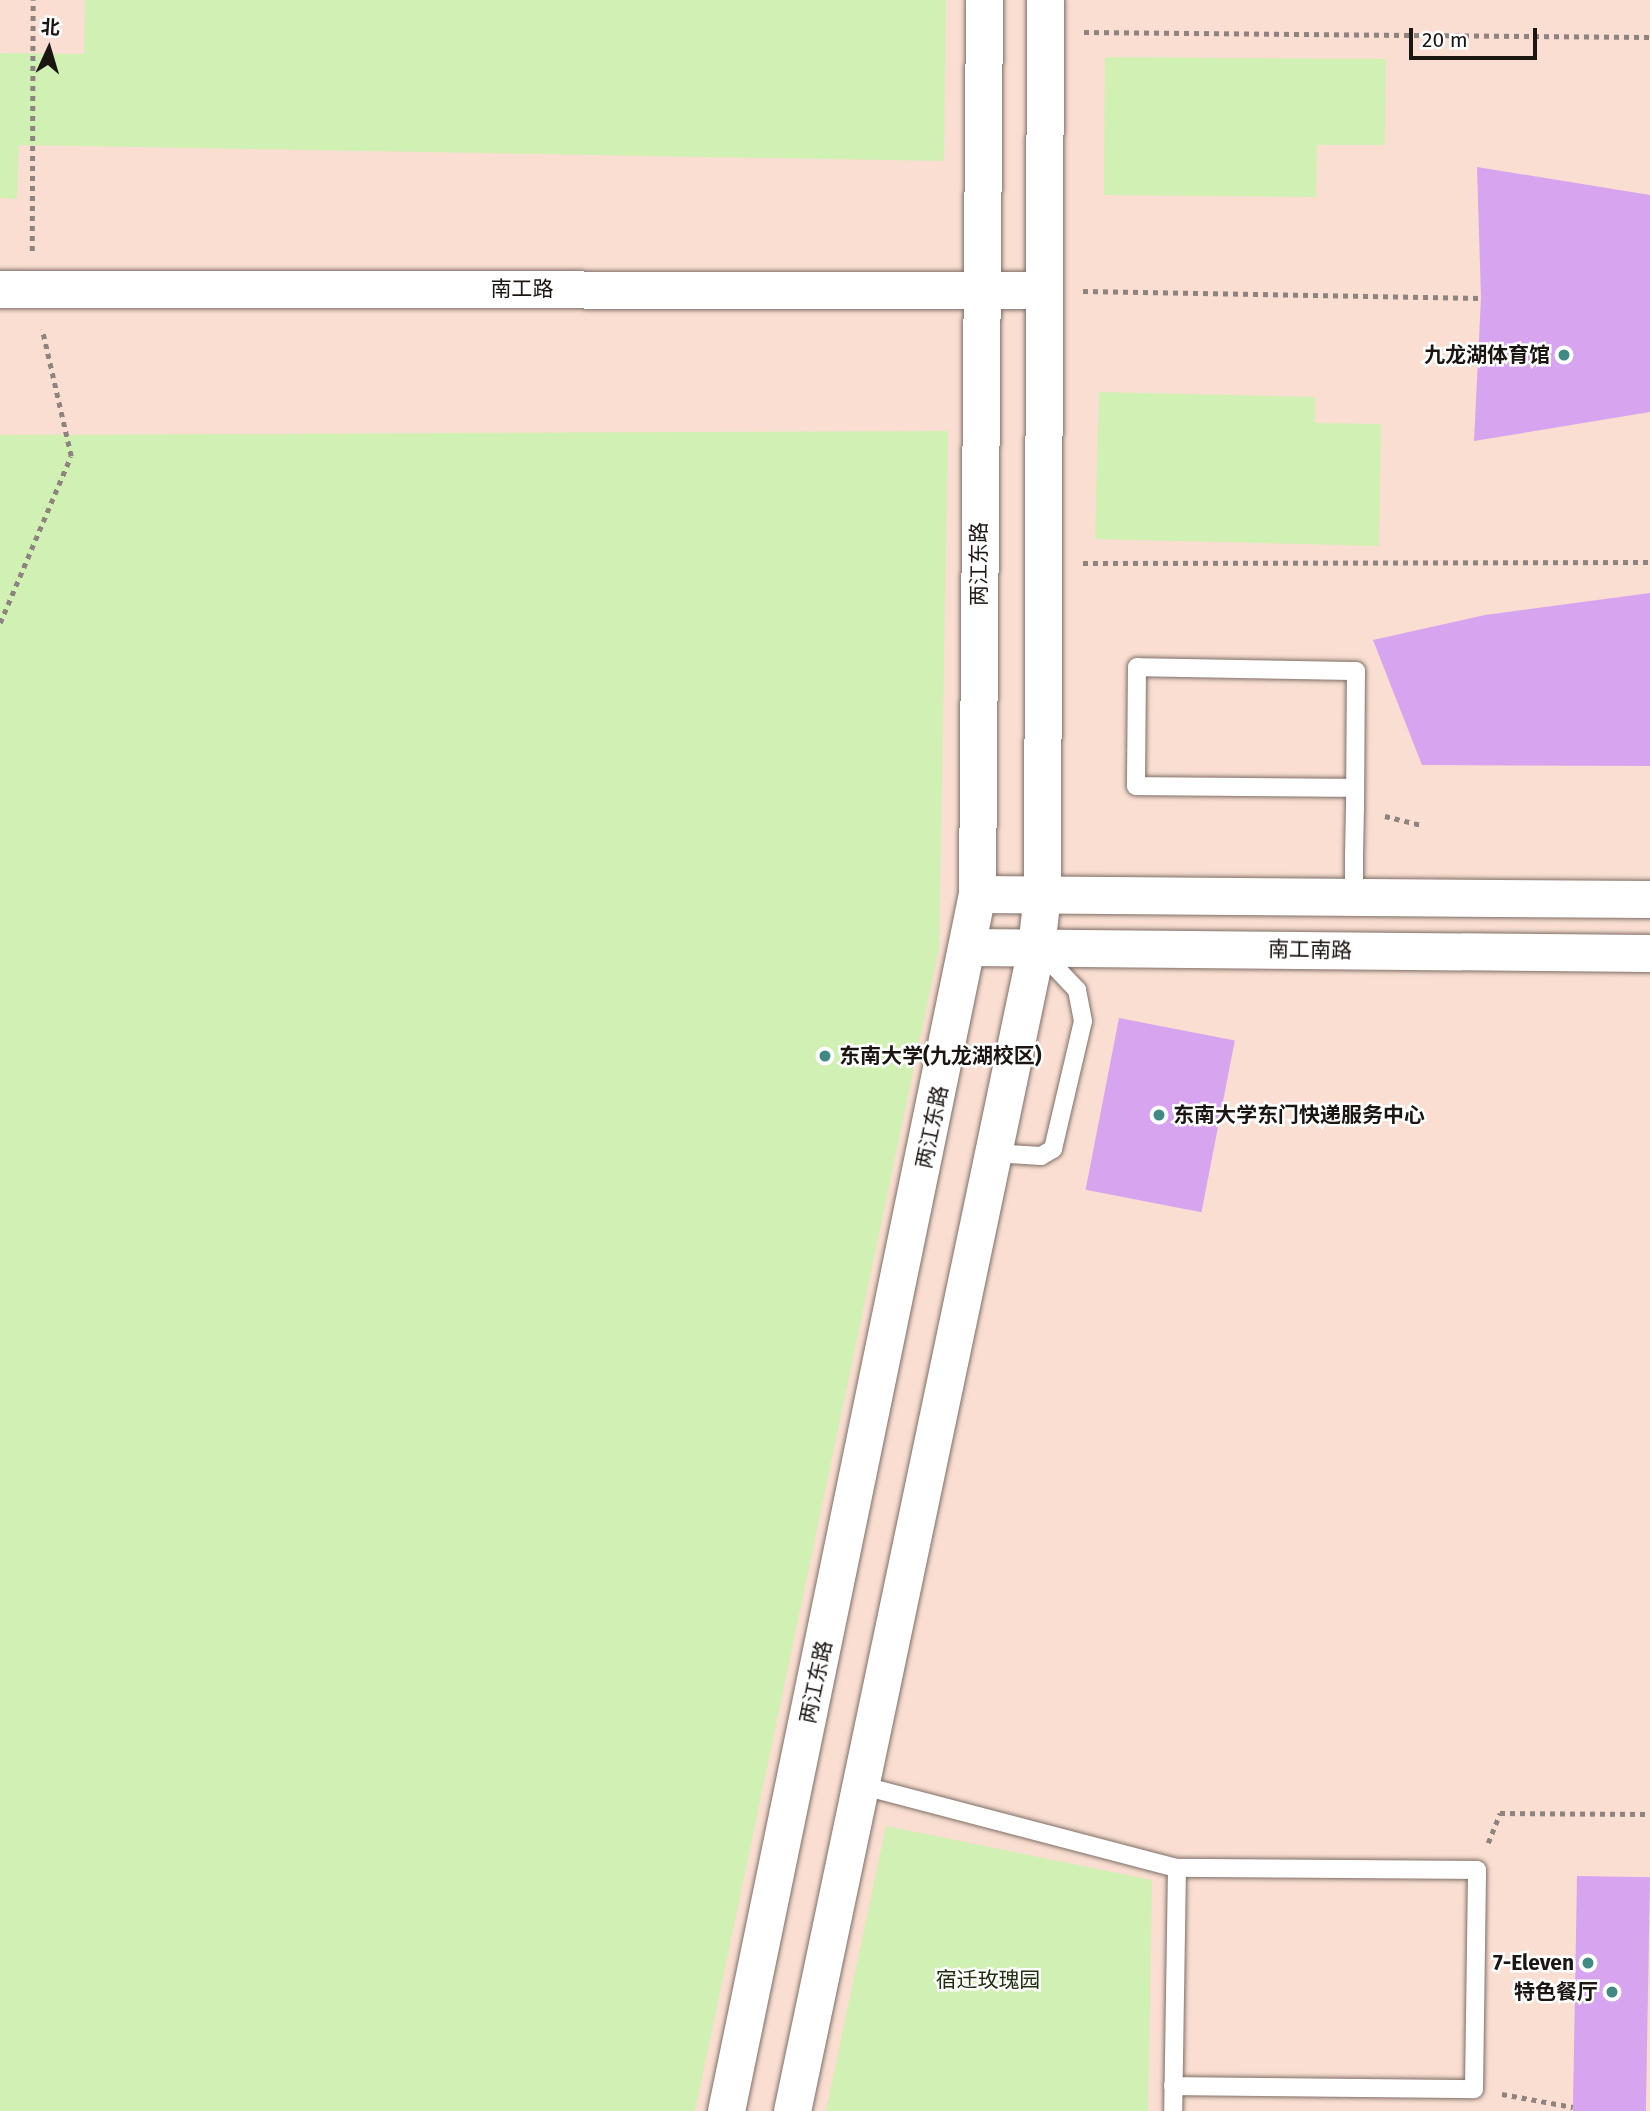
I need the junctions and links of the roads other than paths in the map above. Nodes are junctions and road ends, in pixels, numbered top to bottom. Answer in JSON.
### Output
{"nodes":[{"id":1,"x":984,"y":0,"type":"edge"},
{"id":2,"x":1045,"y":16,"type":"edge"},
{"id":3,"x":16,"y":289,"type":"edge"},
{"id":4,"x":981,"y":290,"type":"junction"},
{"id":5,"x":1043,"y":290,"type":"junction"},
{"id":6,"x":1355,"y":788,"type":"junction"},
{"id":7,"x":977,"y":894,"type":"junction"},
{"id":8,"x":1042,"y":894,"type":"junction"},
{"id":9,"x":1354,"y":897,"type":"junction"},
{"id":10,"x":1650,"y":899,"type":"edge"},
{"id":11,"x":970,"y":947,"type":"junction"},
{"id":12,"x":1036,"y":948,"type":"junction"},
{"id":13,"x":1650,"y":953,"type":"edge"},
{"id":14,"x":993,"y":1153,"type":"junction"},
{"id":15,"x":860,"y":1785,"type":"junction"},
{"id":16,"x":1177,"y":1868,"type":"junction"},
{"id":17,"x":1173,"y":2085,"type":"junction"},
{"id":18,"x":726,"y":2111,"type":"edge"},
{"id":19,"x":792,"y":2111,"type":"edge"},
{"id":20,"x":1173,"y":2111,"type":"edge"}],
"edges":[{"from":1,"to":4,"type":"street","name":"两江东路"},
{"from":2,"to":5,"type":"street"},
{"from":3,"to":4,"type":"street","name":"南工路"},
{"from":4,"to":5,"type":"street","name":"南工路"},
{"from":4,"to":7,"type":"street","name":"两江东路"},
{"from":5,"to":8,"type":"street"},
{"from":6,"to":6,"type":"lane"},
{"from":6,"to":9,"type":"lane"},
{"from":7,"to":8,"type":"street"},
{"from":7,"to":11,"type":"street","name":"两江东路"},
{"from":8,"to":9,"type":"street"},
{"from":8,"to":12,"type":"street"},
{"from":9,"to":10,"type":"street"},
{"from":11,"to":12,"type":"street","name":"南工南路"},
{"from":11,"to":18,"type":"street","name":"两江东路"},
{"from":12,"to":13,"type":"street","name":"南工南路"},
{"from":12,"to":14,"type":"street"},
{"from":12,"to":14,"type":"lane"},
{"from":14,"to":15,"type":"street"},
{"from":15,"to":16,"type":"lane"},
{"from":15,"to":19,"type":"street"},
{"from":16,"to":17,"type":"lane"},
{"from":16,"to":17,"type":"lane"},
{"from":17,"to":20,"type":"lane"}]}
